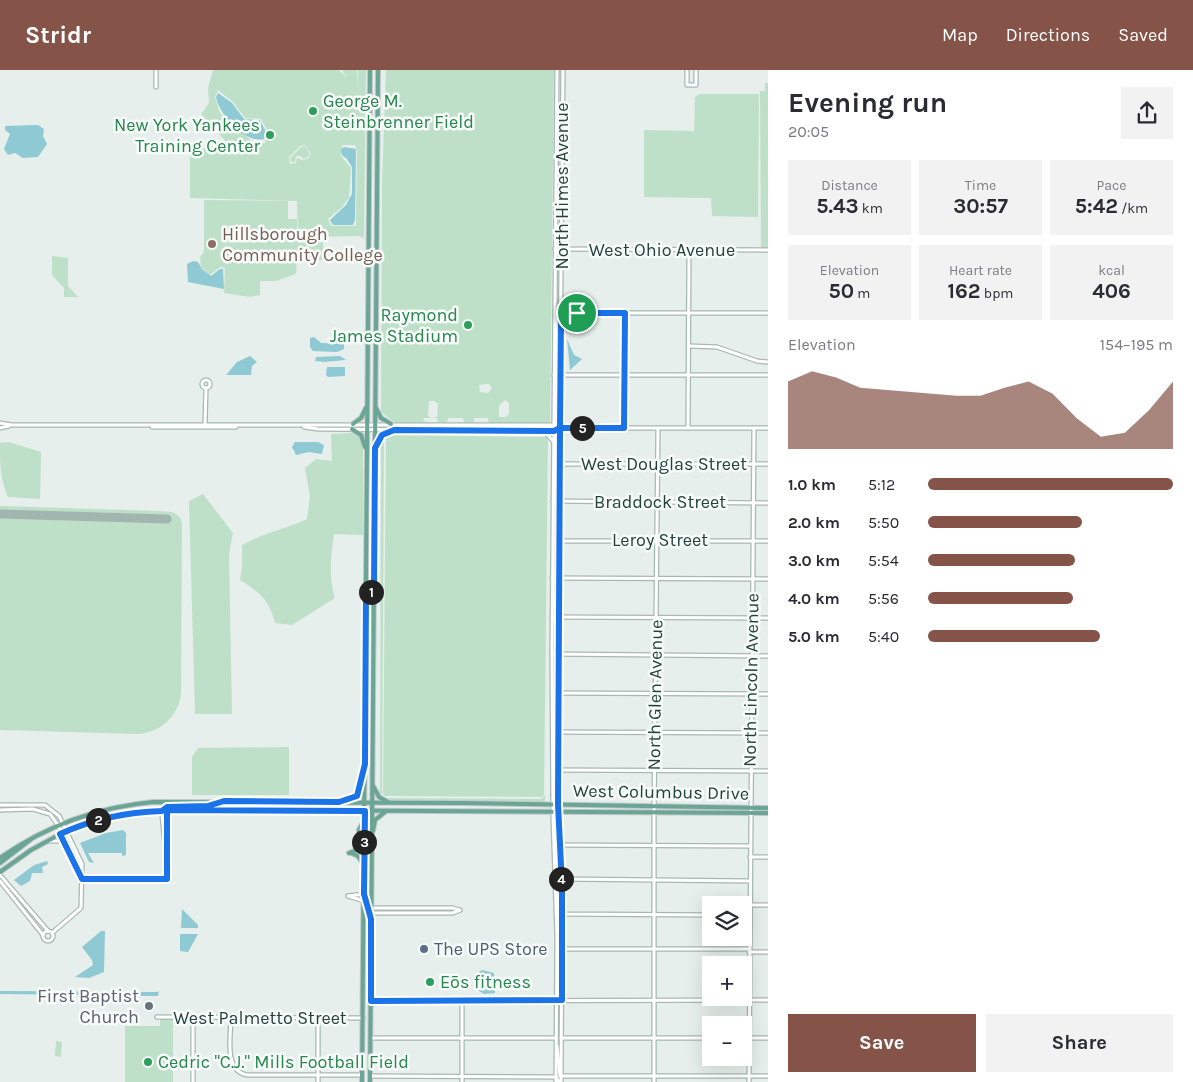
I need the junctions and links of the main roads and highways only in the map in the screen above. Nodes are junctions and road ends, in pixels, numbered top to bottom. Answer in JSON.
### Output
{"nodes":[{"id":1,"x":370,"y":70,"type":"edge"},
{"id":2,"x":378,"y":70,"type":"edge"},
{"id":3,"x":369,"y":230,"type":"junction"},
{"id":4,"x":377,"y":230,"type":"junction"},
{"id":5,"x":367,"y":406,"type":"junction"},
{"id":6,"x":376,"y":406,"type":"junction"},
{"id":7,"x":353,"y":424,"type":"road end"},
{"id":8,"x":391,"y":424,"type":"road end"},
{"id":9,"x":352,"y":429,"type":"road end"},
{"id":10,"x":394,"y":430,"type":"road end"},
{"id":11,"x":375,"y":448,"type":"junction"},
{"id":12,"x":366,"y":450,"type":"junction"},
{"id":13,"x":366,"y":592,"type":"junction"},
{"id":14,"x":374,"y":592,"type":"junction"},
{"id":15,"x":365,"y":764,"type":"junction"},
{"id":16,"x":372,"y":784,"type":"junction"},
{"id":17,"x":339,"y":802,"type":"junction"},
{"id":18,"x":365,"y":803,"type":"junction"},
{"id":19,"x":372,"y":803,"type":"junction"},
{"id":20,"x":389,"y":803,"type":"junction"},
{"id":21,"x":461,"y":803,"type":"junction"},
{"id":22,"x":768,"y":808,"type":"edge"},
{"id":23,"x":654,"y":810,"type":"junction"},
{"id":24,"x":750,"y":810,"type":"junction"},
{"id":25,"x":365,"y":811,"type":"junction"},
{"id":26,"x":372,"y":811,"type":"junction"},
{"id":27,"x":387,"y":811,"type":"junction"},
{"id":28,"x":461,"y":811,"type":"junction"},
{"id":29,"x":768,"y":813,"type":"edge"},
{"id":30,"x":365,"y":818,"type":"junction"},
{"id":31,"x":31,"y":839,"type":"junction"},
{"id":32,"x":372,"y":840,"type":"junction"},
{"id":33,"x":0,"y":858,"type":"edge"},
{"id":34,"x":0,"y":863,"type":"edge"},
{"id":35,"x":364,"y":866,"type":"junction"},
{"id":36,"x":0,"y":874,"type":"edge"},
{"id":37,"x":364,"y":894,"type":"junction"},
{"id":38,"x":371,"y":913,"type":"junction"},
{"id":39,"x":364,"y":951,"type":"junction"},
{"id":40,"x":371,"y":951,"type":"junction"},
{"id":41,"x":363,"y":990,"type":"junction"},
{"id":42,"x":371,"y":1001,"type":"junction"},
{"id":43,"x":363,"y":1018,"type":"junction"},
{"id":44,"x":371,"y":1030,"type":"junction"},
{"id":45,"x":362,"y":1064,"type":"junction"},
{"id":46,"x":362,"y":1075,"type":"junction"},
{"id":47,"x":370,"y":1076,"type":"junction"},
{"id":48,"x":362,"y":1082,"type":"edge"},
{"id":49,"x":369,"y":1082,"type":"edge"}],
"edges":[{"from":1,"to":3,"type":"main road"},
{"from":2,"to":4,"type":"main road"},
{"from":3,"to":4,"type":"main road"},
{"from":3,"to":5,"type":"main road"},
{"from":4,"to":6,"type":"main road"},
{"from":5,"to":7,"type":"main road"},
{"from":5,"to":12,"type":"main road"},
{"from":6,"to":8,"type":"main road"},
{"from":6,"to":11,"type":"main road"},
{"from":9,"to":12,"type":"main road"},
{"from":10,"to":11,"type":"main road"},
{"from":11,"to":14,"type":"main road"},
{"from":12,"to":13,"type":"main road"},
{"from":13,"to":14,"type":"main road"},
{"from":13,"to":15,"type":"main road"},
{"from":14,"to":16,"type":"main road"},
{"from":15,"to":17,"type":"main road"},
{"from":15,"to":18,"type":"main road"},
{"from":16,"to":19,"type":"main road"},
{"from":16,"to":20,"type":"main road"},
{"from":17,"to":18,"type":"main road","name":"West Columbus Drive"},
{"from":17,"to":31,"type":"main road","name":"West Columbus Drive"},
{"from":18,"to":19,"type":"main road","name":"West Columbus Drive"},
{"from":18,"to":25,"type":"main road"},
{"from":19,"to":20,"type":"main road","name":"West Columbus Drive"},
{"from":19,"to":26,"type":"main road"},
{"from":20,"to":21,"type":"main road","name":"West Columbus Drive"},
{"from":21,"to":23,"type":"main road","name":"West Columbus Drive"},
{"from":21,"to":28,"type":"main road"},
{"from":22,"to":24,"type":"main road","name":"West Columbus Drive"},
{"from":23,"to":24,"type":"main road","name":"West Columbus Drive"},
{"from":23,"to":28,"type":"main road","name":"West Columbus Drive"},
{"from":24,"to":29,"type":"main road","name":"West Columbus Drive"},
{"from":25,"to":26,"type":"main road","name":"West Columbus Drive"},
{"from":25,"to":30,"type":"main road"},
{"from":25,"to":36,"type":"main road","name":"West Columbus Drive"},
{"from":26,"to":27,"type":"main road","name":"West Columbus Drive"},
{"from":26,"to":32,"type":"main road"},
{"from":27,"to":28,"type":"main road","name":"West Columbus Drive"},
{"from":27,"to":32,"type":"main road"},
{"from":30,"to":35,"type":"main road"},
{"from":30,"to":35,"type":"main road"},
{"from":31,"to":33,"type":"main road"},
{"from":31,"to":34,"type":"main road"},
{"from":32,"to":38,"type":"main road"},
{"from":35,"to":37,"type":"main road"},
{"from":37,"to":38,"type":"main road"},
{"from":37,"to":39,"type":"main road"},
{"from":38,"to":40,"type":"main road"},
{"from":39,"to":40,"type":"main road"},
{"from":39,"to":41,"type":"main road"},
{"from":40,"to":42,"type":"main road"},
{"from":41,"to":42,"type":"main road"},
{"from":41,"to":43,"type":"main road"},
{"from":42,"to":44,"type":"main road"},
{"from":43,"to":44,"type":"main road"},
{"from":43,"to":45,"type":"main road"},
{"from":44,"to":47,"type":"main road"},
{"from":45,"to":46,"type":"main road"},
{"from":45,"to":47,"type":"main road"},
{"from":46,"to":48,"type":"main road"},
{"from":46,"to":49,"type":"main road"},
{"from":47,"to":49,"type":"main road"}]}
